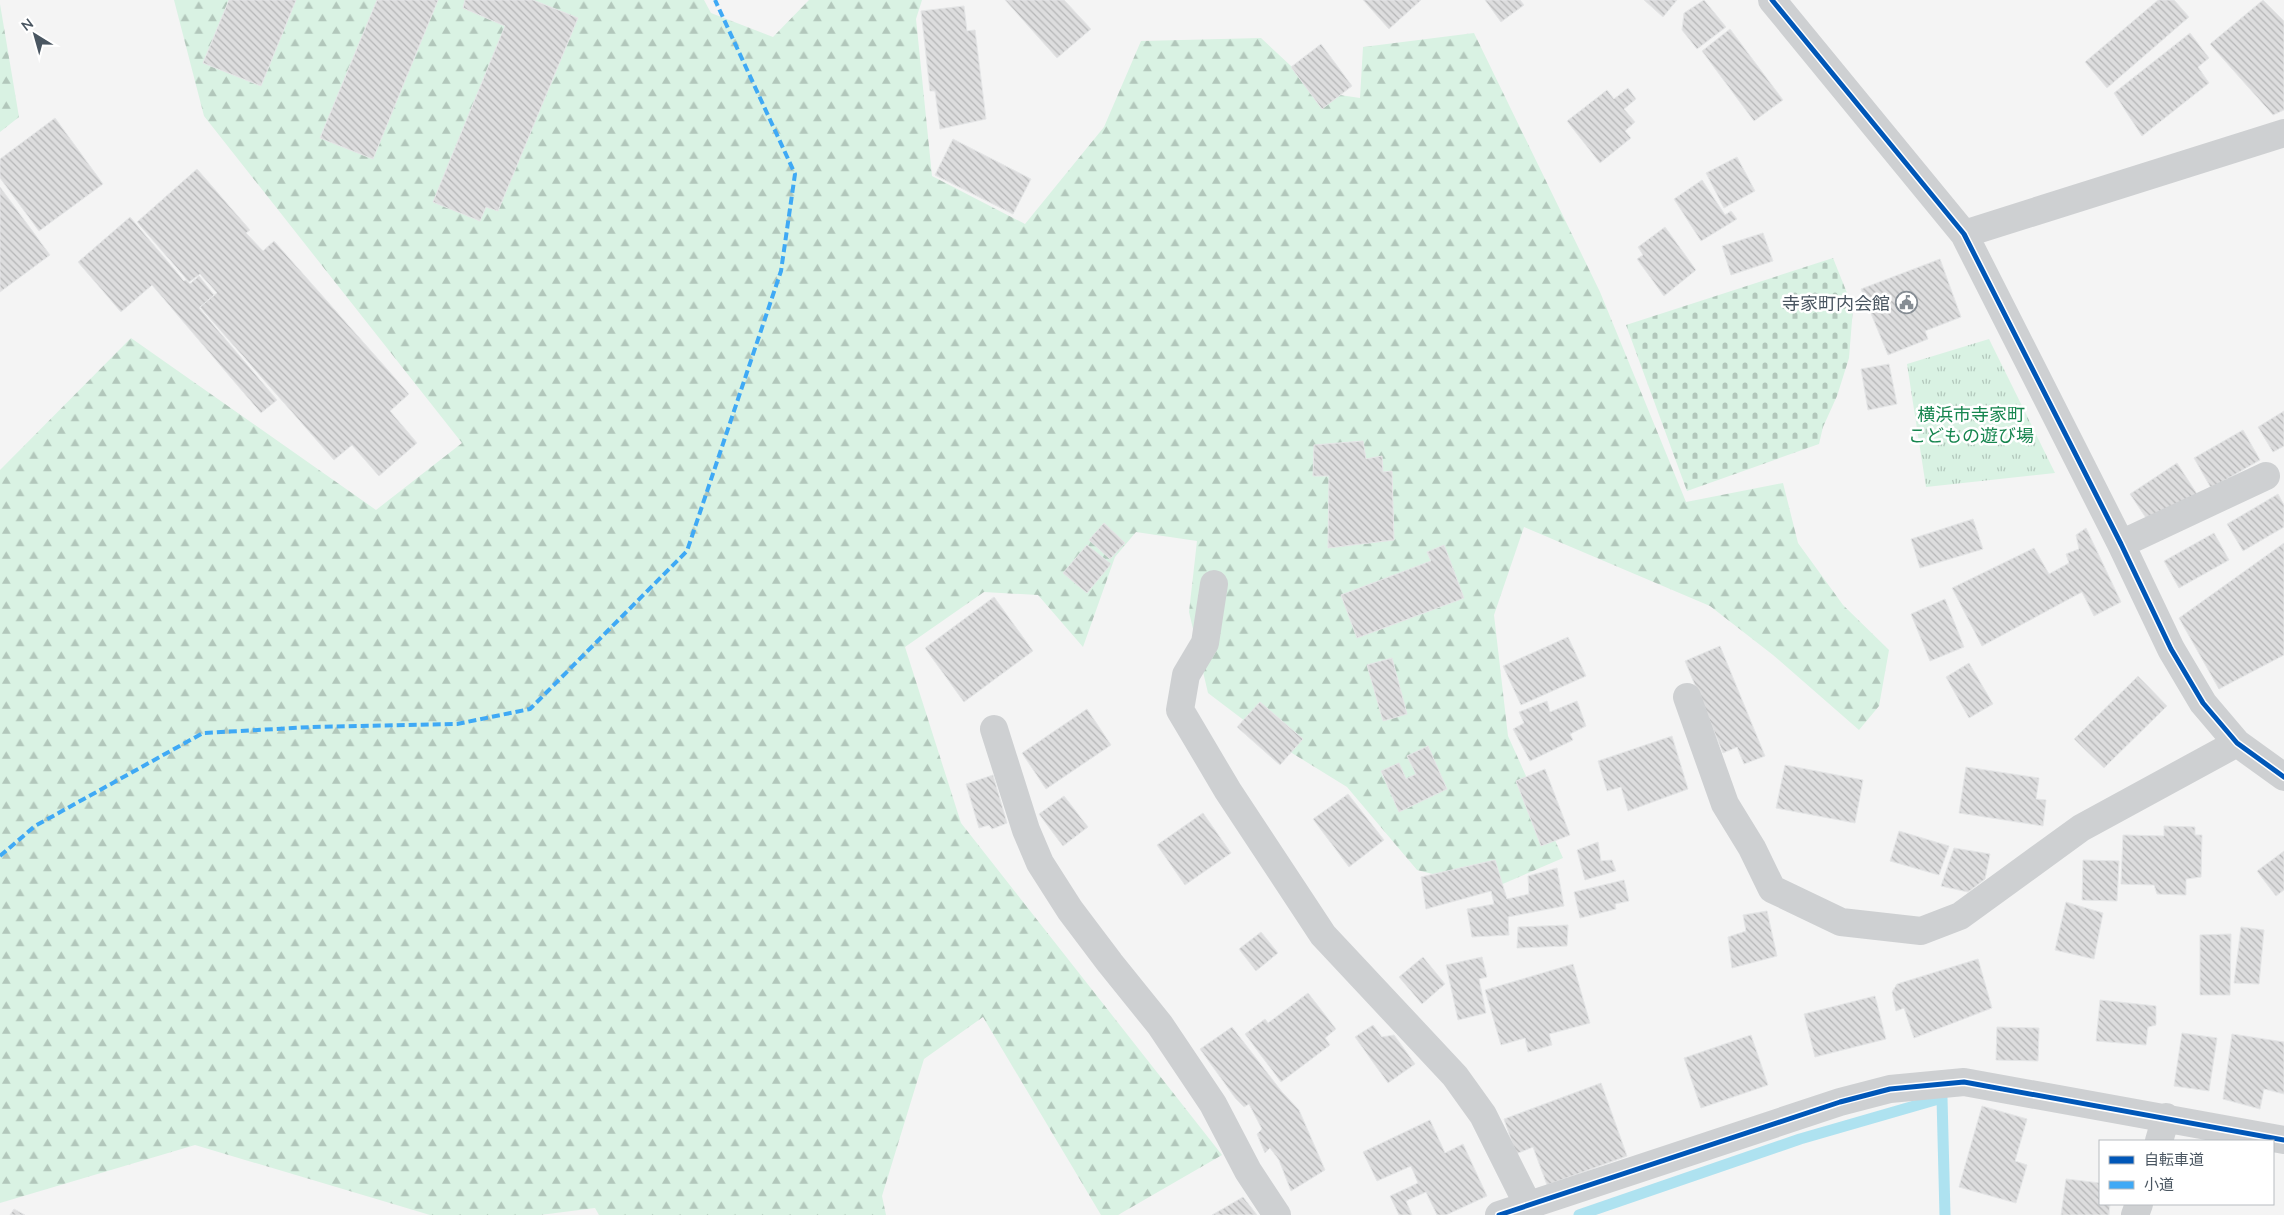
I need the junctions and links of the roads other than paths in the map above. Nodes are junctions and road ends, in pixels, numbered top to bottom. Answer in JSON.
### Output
{"nodes":[{"id":1,"x":1772,"y":0,"type":"edge"},
{"id":2,"x":2284,"y":132,"type":"edge"},
{"id":3,"x":1964,"y":234,"type":"junction"},
{"id":4,"x":2266,"y":476,"type":"dead end"},
{"id":5,"x":2120,"y":544,"type":"junction"},
{"id":6,"x":1214,"y":584,"type":"dead end"},
{"id":7,"x":1687,"y":697,"type":"dead end"},
{"id":8,"x":994,"y":730,"type":"dead end"},
{"id":9,"x":2237,"y":743,"type":"junction"},
{"id":10,"x":2284,"y":777,"type":"edge"},
{"id":11,"x":2162,"y":1129,"type":"edge"},
{"id":12,"x":2284,"y":1140,"type":"edge"},
{"id":13,"x":1528,"y":1205,"type":"junction"},
{"id":14,"x":1277,"y":1215,"type":"edge"},
{"id":15,"x":1499,"y":1215,"type":"edge"}],
"edges":[{"from":1,"to":3,"type":"street"},
{"from":2,"to":3,"type":"street"},
{"from":3,"to":5,"type":"street"},
{"from":4,"to":5,"type":"street"},
{"from":5,"to":9,"type":"street"},
{"from":6,"to":13,"type":"street"},
{"from":7,"to":9,"type":"street"},
{"from":8,"to":14,"type":"street"},
{"from":9,"to":10,"type":"street"},
{"from":11,"to":12,"type":"street"},
{"from":11,"to":13,"type":"street"},
{"from":13,"to":15,"type":"street"}]}
